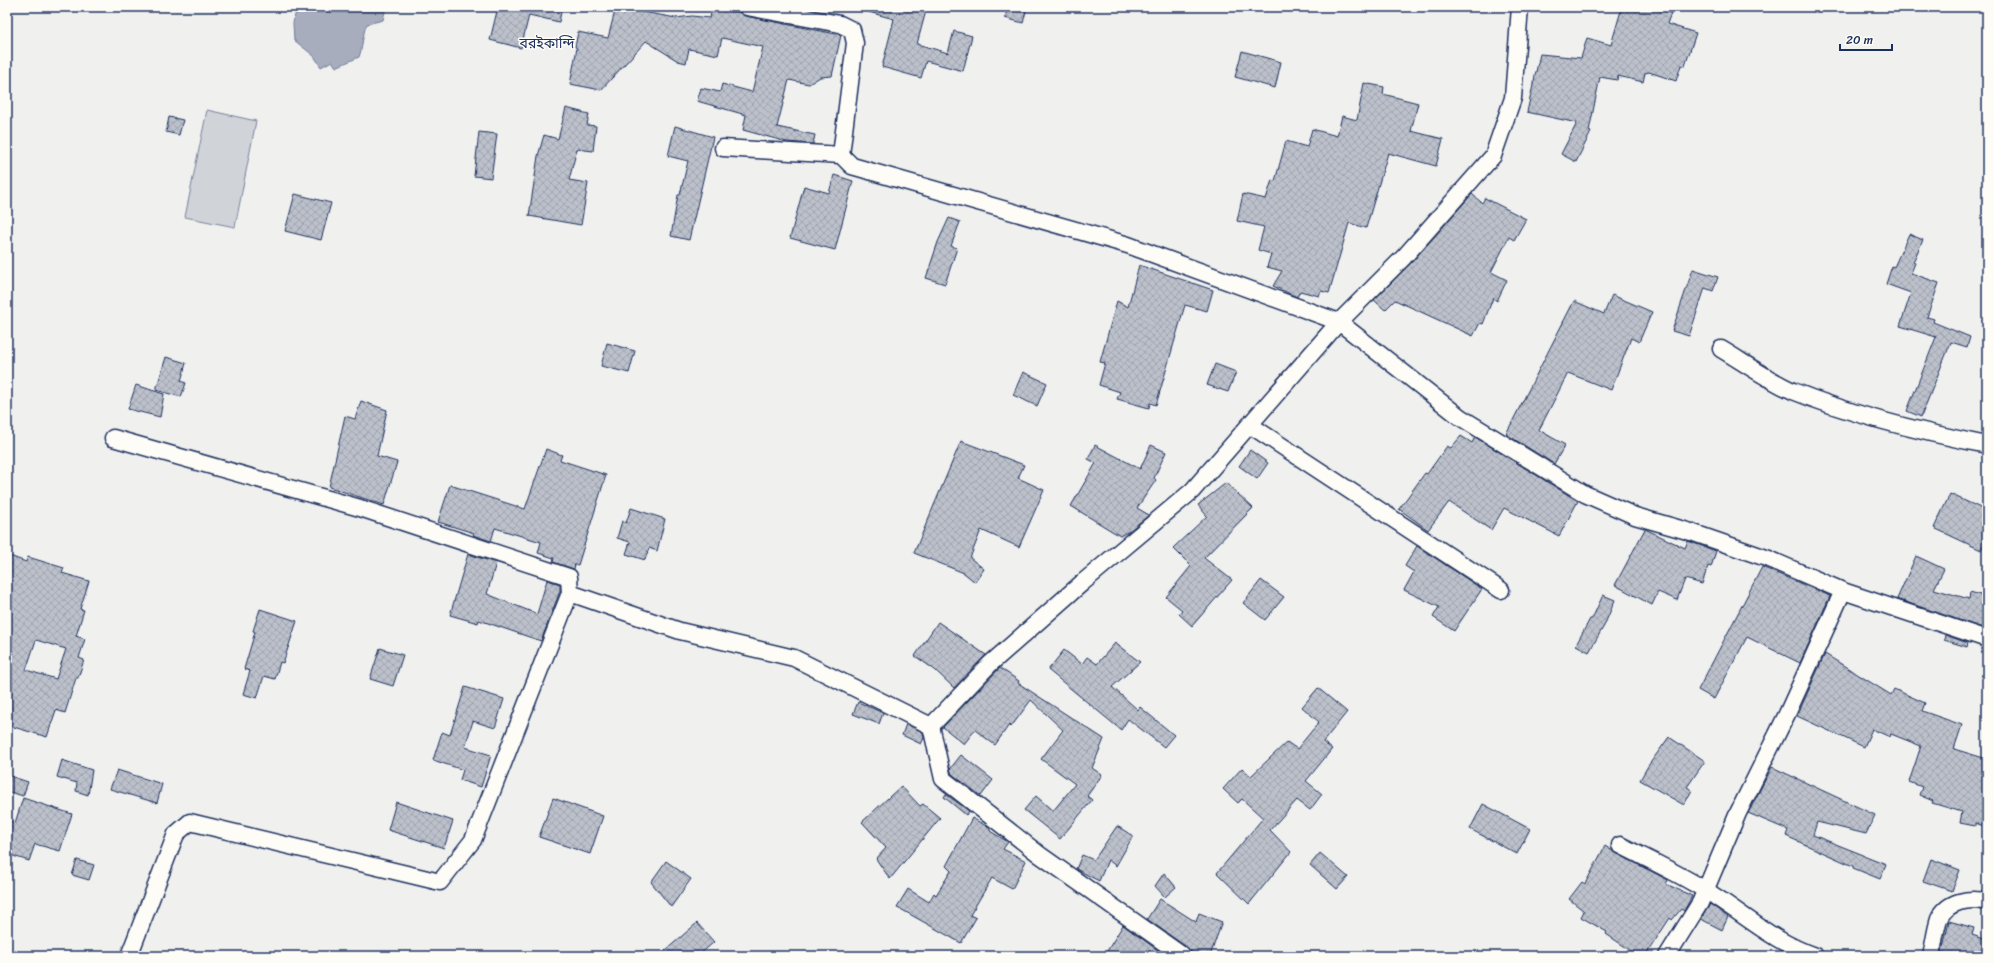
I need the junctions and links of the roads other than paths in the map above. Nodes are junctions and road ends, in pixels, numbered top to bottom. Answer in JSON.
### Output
{"nodes":[{"id":1,"x":747,"y":7,"type":"edge"},
{"id":2,"x":1520,"y":7,"type":"edge"},
{"id":3,"x":723,"y":148,"type":"dead end"},
{"id":4,"x":841,"y":155,"type":"junction"},
{"id":5,"x":1339,"y":322,"type":"junction"},
{"id":6,"x":1721,"y":349,"type":"dead end"},
{"id":7,"x":1250,"y":425,"type":"junction"},
{"id":8,"x":112,"y":438,"type":"dead end"},
{"id":9,"x":1987,"y":445,"type":"edge"},
{"id":10,"x":1501,"y":590,"type":"dead end"},
{"id":11,"x":1843,"y":591,"type":"junction"},
{"id":12,"x":570,"y":593,"type":"junction"},
{"id":13,"x":1987,"y":639,"type":"edge"},
{"id":14,"x":931,"y":726,"type":"junction"},
{"id":15,"x":1620,"y":845,"type":"dead end"},
{"id":16,"x":1705,"y":890,"type":"junction"},
{"id":17,"x":1987,"y":902,"type":"edge"},
{"id":18,"x":129,"y":956,"type":"edge"},
{"id":19,"x":1183,"y":956,"type":"edge"},
{"id":20,"x":1667,"y":956,"type":"edge"},
{"id":21,"x":1815,"y":956,"type":"edge"},
{"id":22,"x":1931,"y":956,"type":"edge"}],
"edges":[{"from":1,"to":4,"type":"street"},
{"from":2,"to":5,"type":"street"},
{"from":3,"to":4,"type":"street"},
{"from":4,"to":5,"type":"street"},
{"from":5,"to":7,"type":"street"},
{"from":5,"to":11,"type":"street"},
{"from":6,"to":9,"type":"street"},
{"from":7,"to":10,"type":"street"},
{"from":7,"to":14,"type":"street"},
{"from":8,"to":12,"type":"street"},
{"from":11,"to":13,"type":"street"},
{"from":11,"to":16,"type":"street"},
{"from":12,"to":14,"type":"street"},
{"from":12,"to":18,"type":"street"},
{"from":14,"to":19,"type":"street"},
{"from":15,"to":16,"type":"street"},
{"from":16,"to":20,"type":"street"},
{"from":16,"to":21,"type":"street"},
{"from":17,"to":22,"type":"street"}]}
